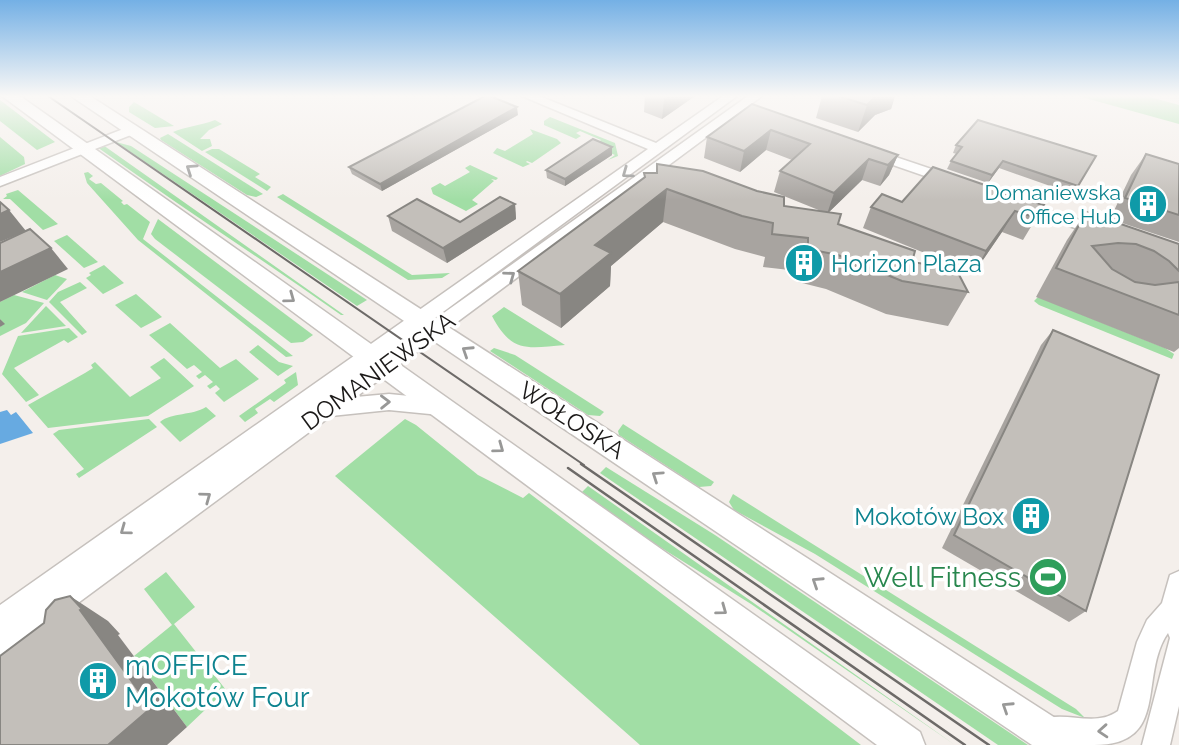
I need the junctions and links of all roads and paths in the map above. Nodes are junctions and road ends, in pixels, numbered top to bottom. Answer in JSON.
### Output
{"nodes":[{"id":1,"x":57,"y":131,"type":"edge"},
{"id":2,"x":129,"y":131,"type":"edge"},
{"id":3,"x":132,"y":131,"type":"edge"},
{"id":4,"x":614,"y":131,"type":"edge"},
{"id":5,"x":689,"y":131,"type":"edge"},
{"id":6,"x":697,"y":131,"type":"edge"},
{"id":7,"x":852,"y":146,"type":"edge"},
{"id":8,"x":82,"y":149,"type":"junction"},
{"id":9,"x":659,"y":149,"type":"junction"},
{"id":10,"x":0,"y":182,"type":"edge"},
{"id":11,"x":972,"y":188,"type":"edge"},
{"id":12,"x":996,"y":197,"type":"edge"},
{"id":13,"x":1114,"y":240,"type":"edge"},
{"id":14,"x":428,"y":326,"type":"junction"},
{"id":15,"x":378,"y":361,"type":"junction"},
{"id":16,"x":443,"y":408,"type":"junction"},
{"id":17,"x":327,"y":409,"type":"junction"},
{"id":18,"x":1177,"y":607,"type":"edge"},
{"id":19,"x":0,"y":620,"type":"edge"},
{"id":20,"x":0,"y":645,"type":"edge"},
{"id":21,"x":1179,"y":647,"type":"edge"},
{"id":22,"x":1052,"y":738,"type":"edge"},
{"id":23,"x":907,"y":745,"type":"edge"},
{"id":24,"x":1157,"y":745,"type":"edge"}],
"edges":[{"from":1,"to":8,"type":"main road"},
{"from":2,"to":8,"type":"street"},
{"from":14,"to":3,"type":"main road","name":"WOŁOSKA","one_way":true},
{"from":4,"to":9,"type":"street"},
{"from":5,"to":9,"type":"street","name":"DOMANIEWSKA"},
{"from":14,"to":6,"type":"street","name":"DOMANIEWSKA","one_way":true},
{"from":7,"to":11,"type":"street"},
{"from":8,"to":10,"type":"street"},
{"from":8,"to":15,"type":"main road","one_way":true},
{"from":9,"to":14,"type":"street","name":"DOMANIEWSKA","one_way":true},
{"from":12,"to":13,"type":"street"},
{"from":14,"to":15,"type":"street","name":"DOMANIEWSKA"},
{"from":22,"to":14,"type":"main road","name":"WOŁOSKA","one_way":true},
{"from":15,"to":16,"type":"main road"},
{"from":15,"to":17,"type":"street","name":"DOMANIEWSKA"},
{"from":15,"to":19,"type":"street","name":"DOMANIEWSKA","one_way":true},
{"from":17,"to":16,"type":"street","one_way":true},
{"from":16,"to":23,"type":"main road","one_way":true},
{"from":20,"to":17,"type":"street","name":"DOMANIEWSKA","one_way":true},
{"from":18,"to":22,"type":"street","one_way":true},
{"from":21,"to":24,"type":"street"}]}
